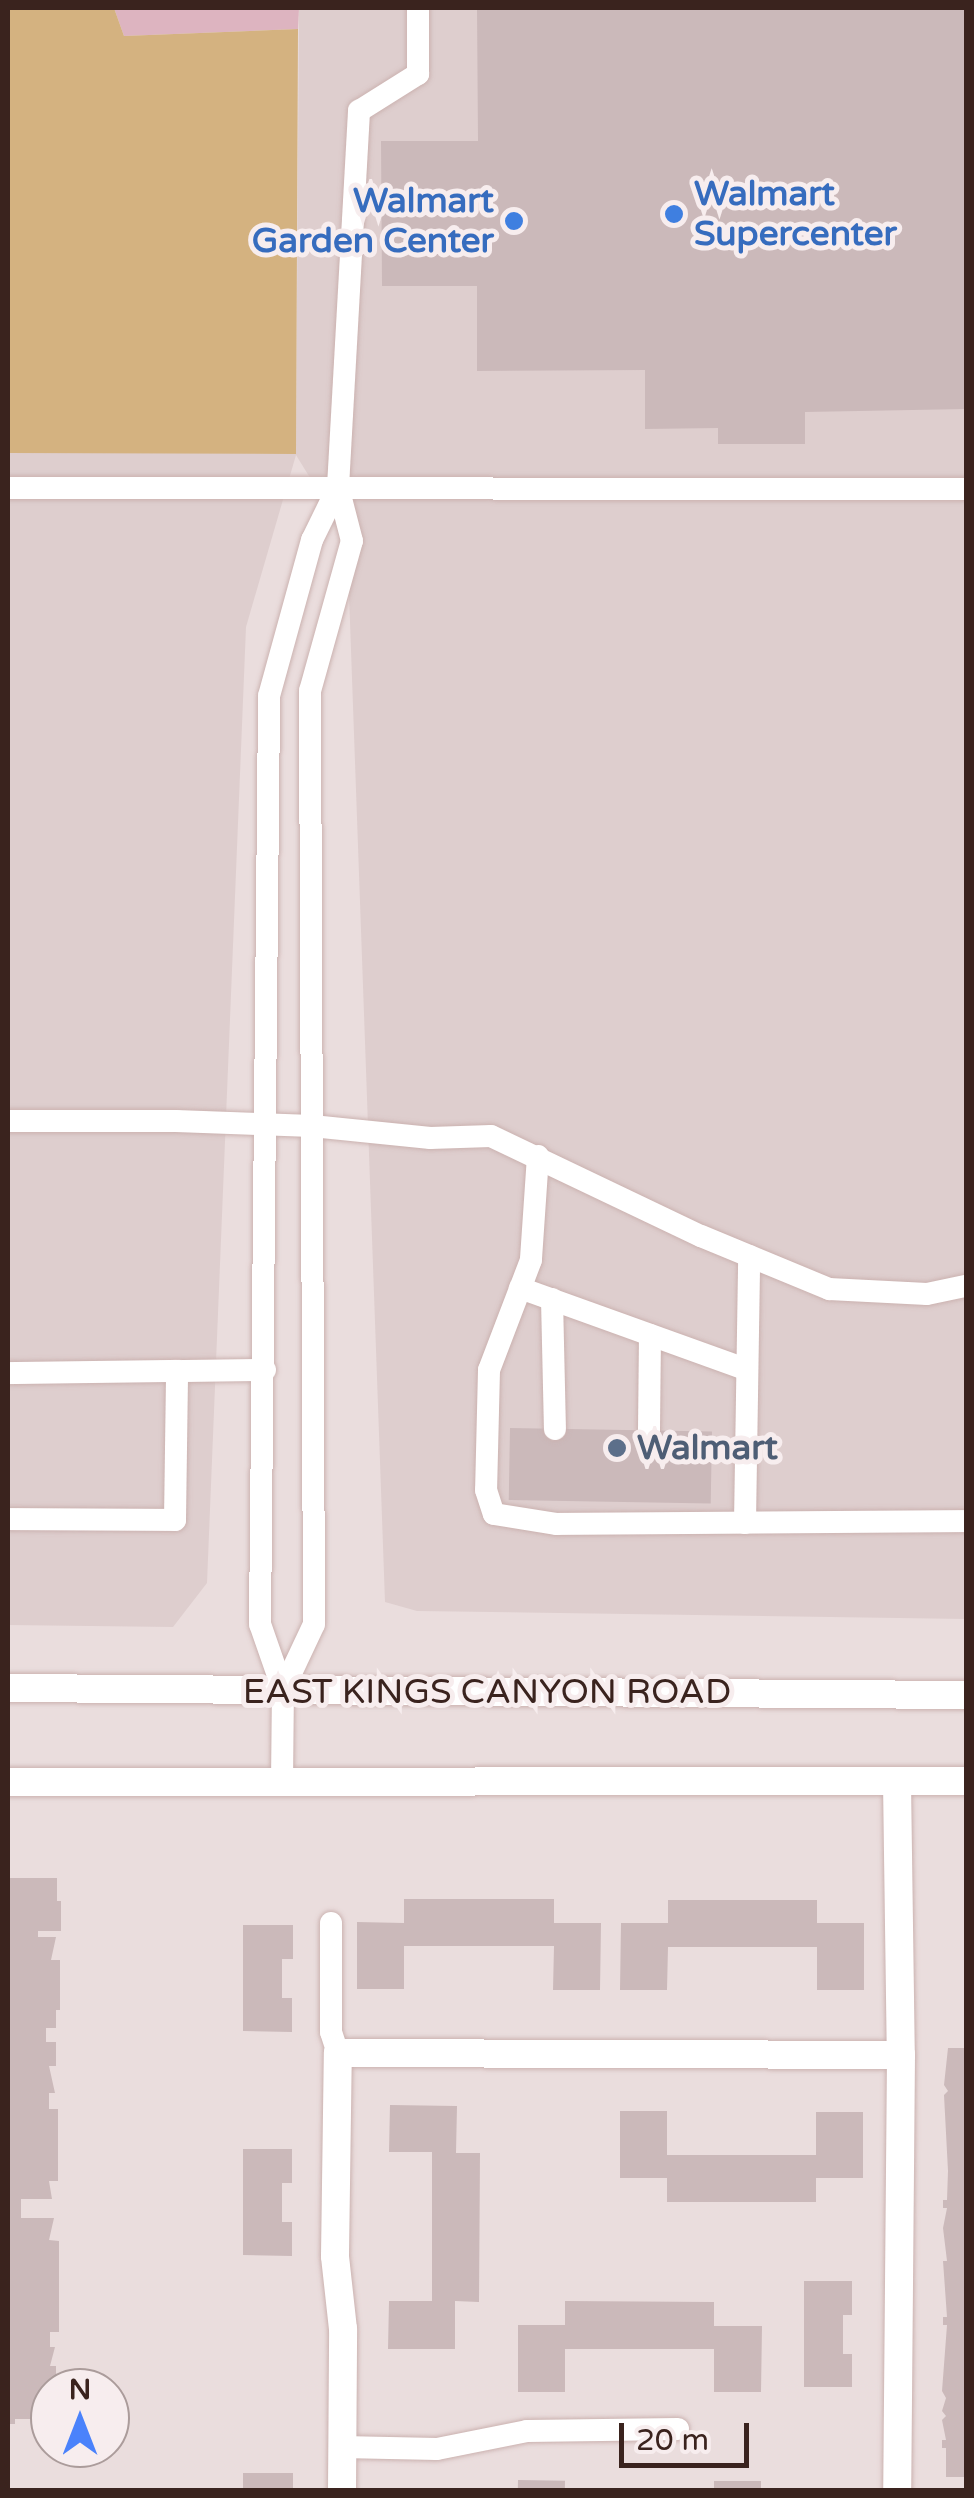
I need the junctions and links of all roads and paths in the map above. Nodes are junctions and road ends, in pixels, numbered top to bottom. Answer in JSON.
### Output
{"nodes":[{"id":1,"x":418,"y":8,"type":"edge"},
{"id":2,"x":338,"y":487,"type":"junction"},
{"id":3,"x":8,"y":488,"type":"edge"},
{"id":4,"x":966,"y":489,"type":"edge"},
{"id":5,"x":8,"y":1121,"type":"edge"},
{"id":6,"x":267,"y":1124,"type":"junction"},
{"id":7,"x":312,"y":1126,"type":"junction"},
{"id":8,"x":538,"y":1156,"type":"junction"},
{"id":9,"x":749,"y":1256,"type":"junction"},
{"id":10,"x":966,"y":1286,"type":"edge"},
{"id":11,"x":520,"y":1288,"type":"junction"},
{"id":12,"x":552,"y":1299,"type":"junction"},
{"id":13,"x":650,"y":1335,"type":"junction"},
{"id":14,"x":265,"y":1370,"type":"junction"},
{"id":15,"x":745,"y":1370,"type":"junction"},
{"id":16,"x":177,"y":1371,"type":"junction"},
{"id":17,"x":8,"y":1372,"type":"edge"},
{"id":18,"x":555,"y":1429,"type":"dead end"},
{"id":19,"x":649,"y":1430,"type":"dead end"},
{"id":20,"x":8,"y":1520,"type":"edge"},
{"id":21,"x":966,"y":1521,"type":"edge"},
{"id":22,"x":745,"y":1523,"type":"junction"},
{"id":23,"x":8,"y":1688,"type":"edge"},
{"id":24,"x":284,"y":1690,"type":"junction"},
{"id":25,"x":966,"y":1695,"type":"edge"},
{"id":26,"x":966,"y":1781,"type":"edge"},
{"id":27,"x":8,"y":1782,"type":"edge"},
{"id":28,"x":282,"y":1782,"type":"junction"},
{"id":29,"x":897,"y":1782,"type":"junction"},
{"id":30,"x":331,"y":1922,"type":"dead end"},
{"id":31,"x":338,"y":2053,"type":"junction"},
{"id":32,"x":901,"y":2055,"type":"junction"},
{"id":33,"x":678,"y":2429,"type":"dead end"},
{"id":34,"x":342,"y":2447,"type":"junction"},
{"id":35,"x":342,"y":2490,"type":"edge"},
{"id":36,"x":897,"y":2490,"type":"edge"}],
"edges":[{"from":1,"to":2,"type":"lane"},
{"from":2,"to":3,"type":"lane"},
{"from":2,"to":4,"type":"lane"},
{"from":2,"to":6,"type":"lane"},
{"from":2,"to":7,"type":"lane"},
{"from":5,"to":6,"type":"lane"},
{"from":6,"to":7,"type":"lane"},
{"from":6,"to":14,"type":"lane"},
{"from":7,"to":8,"type":"lane"},
{"from":7,"to":24,"type":"lane"},
{"from":8,"to":9,"type":"lane"},
{"from":8,"to":11,"type":"lane"},
{"from":9,"to":10,"type":"lane"},
{"from":9,"to":15,"type":"lane"},
{"from":11,"to":12,"type":"lane"},
{"from":11,"to":22,"type":"lane"},
{"from":12,"to":13,"type":"lane"},
{"from":12,"to":18,"type":"lane"},
{"from":13,"to":15,"type":"lane"},
{"from":13,"to":19,"type":"lane"},
{"from":14,"to":16,"type":"lane"},
{"from":14,"to":24,"type":"lane"},
{"from":15,"to":22,"type":"lane"},
{"from":16,"to":17,"type":"lane"},
{"from":16,"to":20,"type":"lane"},
{"from":21,"to":22,"type":"lane"},
{"from":23,"to":24,"type":"main road","name":"EAST KINGS CANYON ROAD"},
{"from":24,"to":25,"type":"main road","name":"EAST KINGS CANYON ROAD"},
{"from":24,"to":28,"type":"lane"},
{"from":26,"to":29,"type":"main road"},
{"from":27,"to":28,"type":"main road"},
{"from":28,"to":29,"type":"main road"},
{"from":29,"to":32,"type":"main road"},
{"from":30,"to":31,"type":"lane"},
{"from":31,"to":32,"type":"main road"},
{"from":31,"to":34,"type":"main road"},
{"from":32,"to":36,"type":"main road"},
{"from":33,"to":34,"type":"lane"},
{"from":34,"to":35,"type":"main road"}]}
